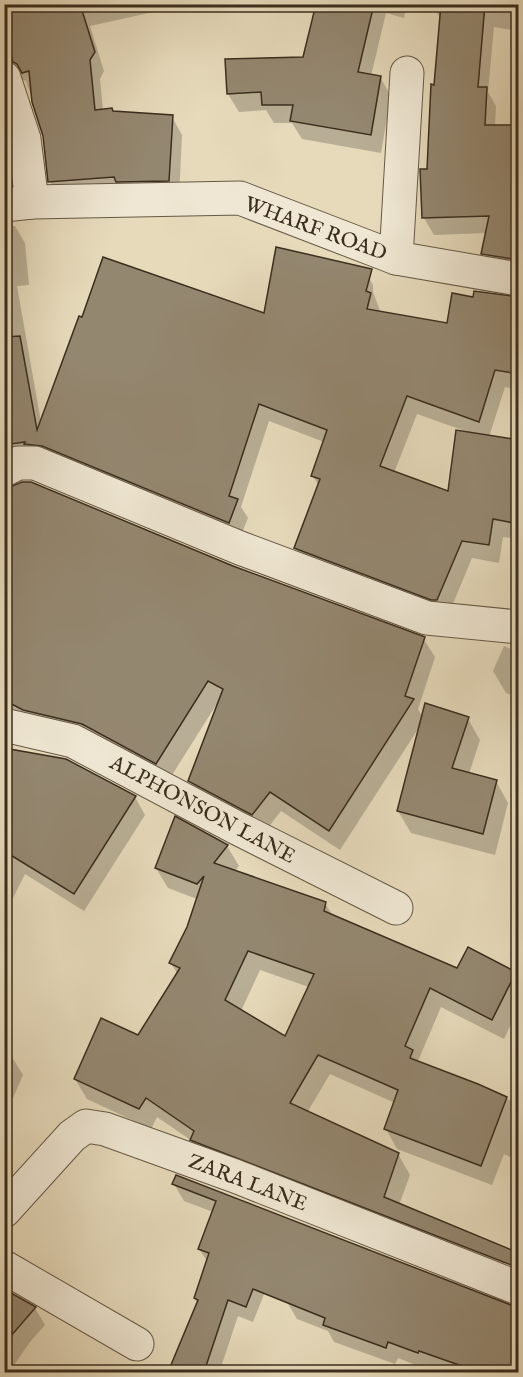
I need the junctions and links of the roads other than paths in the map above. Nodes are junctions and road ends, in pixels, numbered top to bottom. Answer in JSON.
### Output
{"nodes":[{"id":1,"x":407,"y":74,"type":"dead end"},
{"id":2,"x":4,"y":78,"type":"edge"},
{"id":3,"x":18,"y":204,"type":"edge"},
{"id":4,"x":396,"y":258,"type":"junction"},
{"id":5,"x":519,"y":279,"type":"edge"},
{"id":6,"x":4,"y":470,"type":"edge"},
{"id":7,"x":519,"y":627,"type":"edge"},
{"id":8,"x":4,"y":725,"type":"edge"},
{"id":9,"x":396,"y":908,"type":"dead end"},
{"id":10,"x":4,"y":1211,"type":"edge"},
{"id":11,"x":4,"y":1267,"type":"edge"},
{"id":12,"x":519,"y":1288,"type":"edge"},
{"id":13,"x":137,"y":1344,"type":"dead end"}],
"edges":[{"from":1,"to":4,"type":"street"},
{"from":2,"to":3,"type":"street"},
{"from":3,"to":4,"type":"street","name":"WHARF ROAD"},
{"from":4,"to":5,"type":"street","name":"WHARF ROAD"},
{"from":6,"to":7,"type":"street"},
{"from":8,"to":9,"type":"street","name":"ALPHONSON LANE"},
{"from":10,"to":12,"type":"street","name":"ZARA LANE"},
{"from":11,"to":13,"type":"street"}]}
